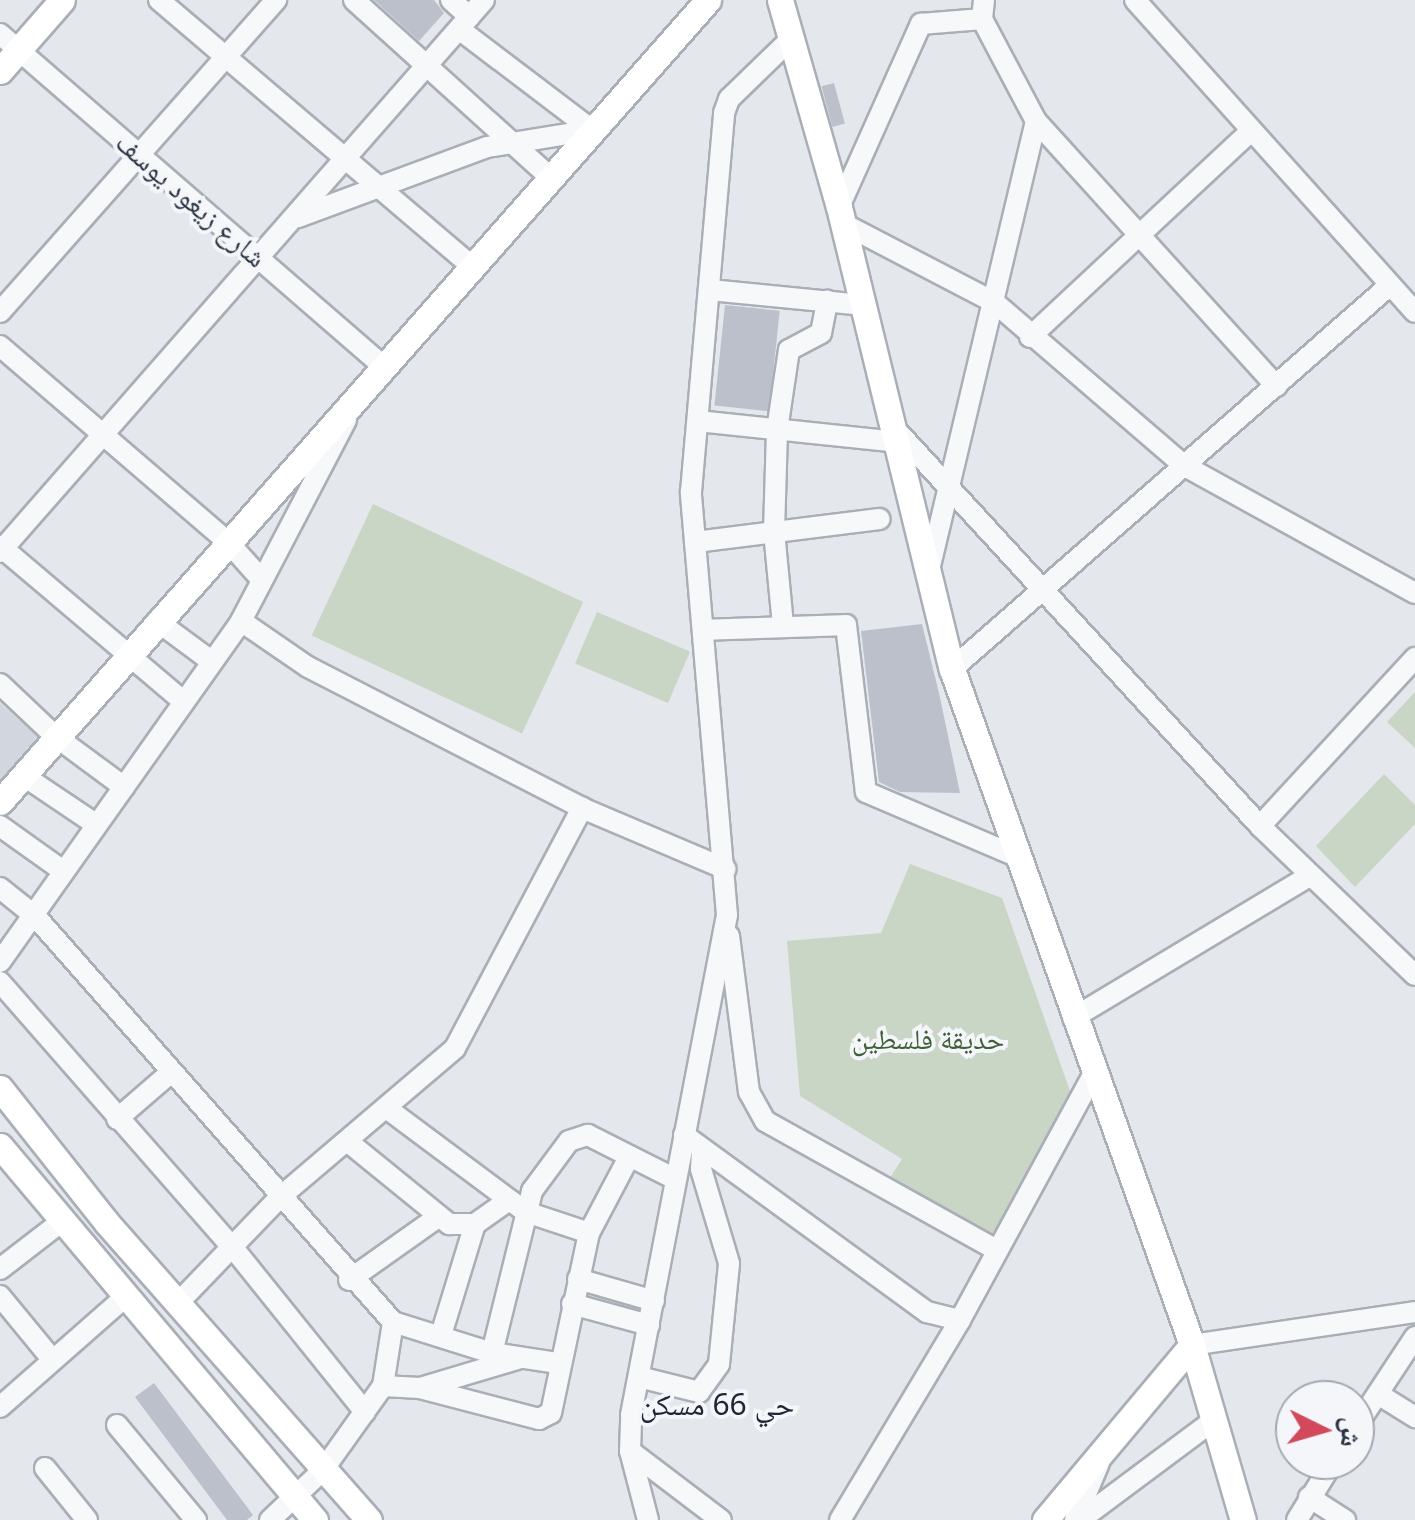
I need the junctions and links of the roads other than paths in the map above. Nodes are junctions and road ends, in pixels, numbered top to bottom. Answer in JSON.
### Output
{"nodes":[{"id":1,"x":62,"y":0,"type":"edge"},
{"id":2,"x":159,"y":0,"type":"edge"},
{"id":3,"x":276,"y":0,"type":"edge"},
{"id":4,"x":354,"y":0,"type":"edge"},
{"id":5,"x":451,"y":0,"type":"edge"},
{"id":6,"x":484,"y":0,"type":"edge"},
{"id":7,"x":708,"y":0,"type":"edge"},
{"id":8,"x":769,"y":0,"type":"edge"},
{"id":9,"x":1135,"y":0,"type":"edge"},
{"id":10,"x":983,"y":9,"type":"edge"},
{"id":11,"x":785,"y":21,"type":"edge"},
{"id":12,"x":465,"y":22,"type":"junction"},
{"id":13,"x":10,"y":41,"type":"edge"},
{"id":14,"x":221,"y":56,"type":"junction"},
{"id":15,"x":428,"y":66,"type":"junction"},
{"id":16,"x":0,"y":71,"type":"edge"},
{"id":17,"x":1036,"y":121,"type":"junction"},
{"id":18,"x":592,"y":130,"type":"junction"},
{"id":19,"x":1250,"y":131,"type":"junction"},
{"id":20,"x":513,"y":142,"type":"junction"},
{"id":21,"x":140,"y":155,"type":"junction"},
{"id":22,"x":344,"y":161,"type":"junction"},
{"id":23,"x":552,"y":179,"type":"junction"},
{"id":24,"x":375,"y":189,"type":"junction"},
{"id":25,"x":842,"y":215,"type":"junction"},
{"id":26,"x":296,"y":218,"type":"junction"},
{"id":27,"x":1141,"y":238,"type":"junction"},
{"id":28,"x":260,"y":258,"type":"junction"},
{"id":29,"x":472,"y":266,"type":"junction"},
{"id":30,"x":1390,"y":285,"type":"junction"},
{"id":31,"x":710,"y":290,"type":"junction"},
{"id":32,"x":828,"y":301,"type":"junction"},
{"id":33,"x":994,"y":302,"type":"junction"},
{"id":34,"x":864,"y":305,"type":"junction"},
{"id":35,"x":0,"y":312,"type":"edge"},
{"id":36,"x":1415,"y":312,"type":"edge"},
{"id":37,"x":1030,"y":337,"type":"junction"},
{"id":38,"x":0,"y":346,"type":"edge"},
{"id":39,"x":383,"y":366,"type":"junction"},
{"id":40,"x":1276,"y":386,"type":"junction"},
{"id":41,"x":356,"y":400,"type":"junction"},
{"id":42,"x":698,"y":421,"type":"junction"},
{"id":43,"x":777,"y":430,"type":"junction"},
{"id":44,"x":104,"y":432,"type":"junction"},
{"id":45,"x":897,"y":435,"type":"junction"},
{"id":46,"x":1185,"y":466,"type":"junction"},
{"id":47,"x":950,"y":485,"type":"junction"},
{"id":48,"x":880,"y":519,"type":"dead end"},
{"id":49,"x":774,"y":532,"type":"junction"},
{"id":50,"x":228,"y":542,"type":"junction"},
{"id":51,"x":695,"y":542,"type":"junction"},
{"id":52,"x":1,"y":548,"type":"edge"},
{"id":53,"x":930,"y":566,"type":"junction"},
{"id":54,"x":262,"y":580,"type":"junction"},
{"id":55,"x":1043,"y":586,"type":"junction"},
{"id":56,"x":1415,"y":593,"type":"edge"},
{"id":57,"x":157,"y":621,"type":"junction"},
{"id":58,"x":240,"y":621,"type":"junction"},
{"id":59,"x":782,"y":625,"type":"junction"},
{"id":60,"x":703,"y":630,"type":"junction"},
{"id":61,"x":127,"y":653,"type":"junction"},
{"id":62,"x":1415,"y":658,"type":"edge"},
{"id":63,"x":211,"y":661,"type":"junction"},
{"id":64,"x":952,"y":669,"type":"junction"},
{"id":65,"x":0,"y":684,"type":"edge"},
{"id":66,"x":183,"y":701,"type":"junction"},
{"id":67,"x":54,"y":736,"type":"junction"},
{"id":68,"x":24,"y":776,"type":"junction"},
{"id":69,"x":124,"y":787,"type":"junction"},
{"id":70,"x":0,"y":802,"type":"edge"},
{"id":71,"x":582,"y":808,"type":"junction"},
{"id":72,"x":94,"y":824,"type":"junction"},
{"id":73,"x":0,"y":826,"type":"edge"},
{"id":74,"x":1260,"y":826,"type":"junction"},
{"id":75,"x":1014,"y":855,"type":"junction"},
{"id":76,"x":726,"y":870,"type":"junction"},
{"id":77,"x":63,"y":871,"type":"junction"},
{"id":78,"x":1310,"y":876,"type":"junction"},
{"id":79,"x":0,"y":888,"type":"edge"},
{"id":80,"x":727,"y":914,"type":"junction"},
{"id":81,"x":35,"y":916,"type":"junction"},
{"id":82,"x":0,"y":962,"type":"edge"},
{"id":83,"x":1415,"y":975,"type":"edge"},
{"id":84,"x":0,"y":982,"type":"edge"},
{"id":85,"x":1073,"y":1018,"type":"junction"},
{"id":86,"x":169,"y":1074,"type":"junction"},
{"id":87,"x":1093,"y":1076,"type":"junction"},
{"id":88,"x":0,"y":1088,"type":"edge"},
{"id":89,"x":389,"y":1110,"type":"junction"},
{"id":90,"x":117,"y":1119,"type":"junction"},
{"id":91,"x":684,"y":1135,"type":"junction"},
{"id":92,"x":347,"y":1140,"type":"junction"},
{"id":93,"x":0,"y":1146,"type":"edge"},
{"id":94,"x":702,"y":1149,"type":"junction"},
{"id":95,"x":628,"y":1159,"type":"junction"},
{"id":96,"x":674,"y":1179,"type":"junction"},
{"id":97,"x":279,"y":1198,"type":"junction"},
{"id":98,"x":517,"y":1206,"type":"junction"},
{"id":99,"x":438,"y":1217,"type":"junction"},
{"id":100,"x":62,"y":1220,"type":"junction"},
{"id":101,"x":475,"y":1224,"type":"junction"},
{"id":102,"x":589,"y":1233,"type":"junction"},
{"id":103,"x":234,"y":1248,"type":"junction"},
{"id":104,"x":994,"y":1249,"type":"junction"},
{"id":105,"x":0,"y":1268,"type":"edge"},
{"id":106,"x":578,"y":1279,"type":"junction"},
{"id":107,"x":349,"y":1280,"type":"junction"},
{"id":108,"x":0,"y":1296,"type":"edge"},
{"id":109,"x":124,"y":1298,"type":"junction"},
{"id":110,"x":654,"y":1301,"type":"junction"},
{"id":111,"x":176,"y":1304,"type":"junction"},
{"id":112,"x":572,"y":1304,"type":"junction"},
{"id":113,"x":1415,"y":1312,"type":"edge"},
{"id":114,"x":960,"y":1320,"type":"junction"},
{"id":115,"x":392,"y":1322,"type":"junction"},
{"id":116,"x":649,"y":1325,"type":"junction"},
{"id":117,"x":441,"y":1335,"type":"junction"},
{"id":118,"x":1415,"y":1338,"type":"edge"},
{"id":119,"x":1192,"y":1345,"type":"junction"},
{"id":120,"x":492,"y":1352,"type":"junction"},
{"id":121,"x":519,"y":1358,"type":"junction"},
{"id":122,"x":52,"y":1359,"type":"junction"},
{"id":123,"x":558,"y":1364,"type":"junction"},
{"id":124,"x":639,"y":1377,"type":"junction"},
{"id":125,"x":383,"y":1386,"type":"junction"},
{"id":126,"x":420,"y":1388,"type":"junction"},
{"id":127,"x":1378,"y":1394,"type":"junction"},
{"id":128,"x":1375,"y":1398,"type":"edge"},
{"id":129,"x":0,"y":1407,"type":"edge"},
{"id":130,"x":365,"y":1412,"type":"junction"},
{"id":131,"x":1415,"y":1418,"type":"edge"},
{"id":132,"x":1213,"y":1421,"type":"junction"},
{"id":133,"x":117,"y":1426,"type":"dead end"},
{"id":134,"x":1106,"y":1447,"type":"junction"},
{"id":135,"x":630,"y":1451,"type":"junction"},
{"id":136,"x":45,"y":1468,"type":"dead end"},
{"id":137,"x":322,"y":1470,"type":"junction"},
{"id":138,"x":1321,"y":1480,"type":"edge"},
{"id":139,"x":296,"y":1498,"type":"junction"},
{"id":140,"x":1310,"y":1498,"type":"junction"},
{"id":141,"x":87,"y":1520,"type":"edge"},
{"id":142,"x":196,"y":1520,"type":"edge"},
{"id":143,"x":270,"y":1520,"type":"edge"},
{"id":144,"x":315,"y":1520,"type":"edge"},
{"id":145,"x":370,"y":1520,"type":"edge"},
{"id":146,"x":648,"y":1520,"type":"edge"},
{"id":147,"x":721,"y":1520,"type":"edge"},
{"id":148,"x":840,"y":1520,"type":"edge"},
{"id":149,"x":1044,"y":1520,"type":"edge"},
{"id":150,"x":1078,"y":1520,"type":"edge"},
{"id":151,"x":1243,"y":1520,"type":"edge"},
{"id":152,"x":1297,"y":1520,"type":"edge"},
{"id":153,"x":1344,"y":1520,"type":"edge"}],
"edges":[{"from":1,"to":13,"type":"main road"},
{"from":2,"to":14,"type":"street"},
{"from":3,"to":14,"type":"street"},
{"from":4,"to":15,"type":"street"},
{"from":5,"to":12,"type":"street"},
{"from":6,"to":12,"type":"street"},
{"from":7,"to":18,"type":"main road"},
{"from":8,"to":11,"type":"main road"},
{"from":9,"to":19,"type":"street"},
{"from":10,"to":17,"type":"street"},
{"from":10,"to":25,"type":"street"},
{"from":11,"to":25,"type":"main road"},
{"from":11,"to":31,"type":"street"},
{"from":12,"to":15,"type":"street"},
{"from":12,"to":18,"type":"street"},
{"from":13,"to":16,"type":"main road"},
{"from":13,"to":21,"type":"street","name":"شارع زيغود يوسف"},
{"from":14,"to":21,"type":"street"},
{"from":14,"to":22,"type":"street"},
{"from":15,"to":20,"type":"street"},
{"from":15,"to":22,"type":"street"},
{"from":17,"to":27,"type":"street"},
{"from":17,"to":33,"type":"street"},
{"from":18,"to":20,"type":"street"},
{"from":18,"to":23,"type":"main road"},
{"from":19,"to":27,"type":"street"},
{"from":19,"to":30,"type":"street"},
{"from":20,"to":23,"type":"street"},
{"from":20,"to":24,"type":"street"},
{"from":21,"to":28,"type":"street","name":"شارع زيغود يوسف"},
{"from":21,"to":35,"type":"street"},
{"from":22,"to":24,"type":"street"},
{"from":22,"to":26,"type":"street"},
{"from":23,"to":29,"type":"main road"},
{"from":24,"to":26,"type":"street"},
{"from":24,"to":29,"type":"street"},
{"from":25,"to":33,"type":"street"},
{"from":25,"to":34,"type":"main road"},
{"from":26,"to":28,"type":"street"},
{"from":27,"to":37,"type":"street"},
{"from":27,"to":40,"type":"street"},
{"from":28,"to":39,"type":"street","name":"شارع زيغود يوسف"},
{"from":28,"to":44,"type":"street"},
{"from":29,"to":39,"type":"main road"},
{"from":30,"to":36,"type":"street"},
{"from":30,"to":40,"type":"street"},
{"from":31,"to":32,"type":"street"},
{"from":31,"to":42,"type":"street"},
{"from":32,"to":34,"type":"street"},
{"from":32,"to":43,"type":"street"},
{"from":33,"to":37,"type":"street"},
{"from":33,"to":47,"type":"street"},
{"from":34,"to":45,"type":"main road"},
{"from":37,"to":46,"type":"street"},
{"from":38,"to":44,"type":"street"},
{"from":39,"to":41,"type":"main road"},
{"from":40,"to":46,"type":"street"},
{"from":41,"to":50,"type":"main road"},
{"from":41,"to":54,"type":"street"},
{"from":42,"to":43,"type":"street"},
{"from":42,"to":51,"type":"street"},
{"from":43,"to":45,"type":"street"},
{"from":43,"to":49,"type":"street"},
{"from":44,"to":50,"type":"street"},
{"from":44,"to":52,"type":"street"},
{"from":45,"to":47,"type":"street"},
{"from":45,"to":53,"type":"main road"},
{"from":46,"to":55,"type":"street"},
{"from":46,"to":56,"type":"street"},
{"from":47,"to":53,"type":"street"},
{"from":47,"to":55,"type":"street"},
{"from":48,"to":49,"type":"street"},
{"from":49,"to":51,"type":"street"},
{"from":49,"to":59,"type":"street"},
{"from":50,"to":54,"type":"street"},
{"from":50,"to":57,"type":"main road"},
{"from":51,"to":60,"type":"street"},
{"from":52,"to":61,"type":"street"},
{"from":53,"to":64,"type":"main road"},
{"from":54,"to":58,"type":"street"},
{"from":55,"to":64,"type":"street"},
{"from":55,"to":74,"type":"street"},
{"from":57,"to":61,"type":"main road"},
{"from":57,"to":63,"type":"street"},
{"from":58,"to":63,"type":"street"},
{"from":58,"to":71,"type":"street"},
{"from":59,"to":60,"type":"street"},
{"from":59,"to":75,"type":"street"},
{"from":60,"to":76,"type":"street"},
{"from":61,"to":66,"type":"street"},
{"from":61,"to":67,"type":"main road"},
{"from":62,"to":74,"type":"street"},
{"from":63,"to":66,"type":"street"},
{"from":64,"to":75,"type":"main road"},
{"from":65,"to":67,"type":"street"},
{"from":66,"to":69,"type":"street"},
{"from":67,"to":68,"type":"main road"},
{"from":67,"to":69,"type":"street"},
{"from":68,"to":70,"type":"main road"},
{"from":68,"to":72,"type":"street"},
{"from":69,"to":72,"type":"street"},
{"from":71,"to":76,"type":"street"},
{"from":71,"to":89,"type":"street"},
{"from":72,"to":77,"type":"street"},
{"from":73,"to":77,"type":"street"},
{"from":74,"to":78,"type":"street"},
{"from":75,"to":85,"type":"main road"},
{"from":76,"to":80,"type":"street"},
{"from":77,"to":81,"type":"street"},
{"from":78,"to":83,"type":"street"},
{"from":78,"to":85,"type":"street"},
{"from":79,"to":81,"type":"street"},
{"from":80,"to":91,"type":"street"},
{"from":80,"to":104,"type":"street"},
{"from":81,"to":82,"type":"street"},
{"from":81,"to":86,"type":"street"},
{"from":84,"to":90,"type":"street"},
{"from":85,"to":87,"type":"main road"},
{"from":86,"to":90,"type":"street"},
{"from":86,"to":97,"type":"street"},
{"from":87,"to":104,"type":"street"},
{"from":87,"to":119,"type":"main road"},
{"from":88,"to":111,"type":"main road"},
{"from":89,"to":92,"type":"street"},
{"from":89,"to":98,"type":"street"},
{"from":90,"to":103,"type":"street"},
{"from":91,"to":94,"type":"street"},
{"from":91,"to":96,"type":"street"},
{"from":92,"to":97,"type":"street"},
{"from":92,"to":99,"type":"street"},
{"from":93,"to":100,"type":"main road"},
{"from":94,"to":114,"type":"street"},
{"from":94,"to":124,"type":"street"},
{"from":95,"to":96,"type":"street"},
{"from":95,"to":98,"type":"street"},
{"from":95,"to":102,"type":"street"},
{"from":96,"to":110,"type":"street"},
{"from":97,"to":103,"type":"street"},
{"from":97,"to":107,"type":"street"},
{"from":98,"to":101,"type":"street"},
{"from":98,"to":102,"type":"street"},
{"from":98,"to":120,"type":"street"},
{"from":99,"to":101,"type":"street"},
{"from":99,"to":107,"type":"street"},
{"from":100,"to":105,"type":"street"},
{"from":100,"to":109,"type":"main road"},
{"from":101,"to":117,"type":"street"},
{"from":102,"to":106,"type":"street"},
{"from":103,"to":111,"type":"street"},
{"from":103,"to":130,"type":"street"},
{"from":104,"to":114,"type":"street"},
{"from":106,"to":110,"type":"street"},
{"from":106,"to":112,"type":"street"},
{"from":107,"to":115,"type":"street"},
{"from":108,"to":122,"type":"street"},
{"from":109,"to":122,"type":"street"},
{"from":109,"to":139,"type":"main road"},
{"from":110,"to":116,"type":"street"},
{"from":111,"to":137,"type":"main road"},
{"from":112,"to":116,"type":"street"},
{"from":112,"to":123,"type":"street"},
{"from":113,"to":119,"type":"street"},
{"from":114,"to":148,"type":"street"},
{"from":115,"to":117,"type":"street"},
{"from":115,"to":125,"type":"street"},
{"from":116,"to":124,"type":"street"},
{"from":117,"to":120,"type":"street"},
{"from":118,"to":127,"type":"street"},
{"from":119,"to":132,"type":"main road"},
{"from":119,"to":134,"type":"main road"},
{"from":120,"to":121,"type":"street"},
{"from":121,"to":123,"type":"street"},
{"from":121,"to":126,"type":"street"},
{"from":122,"to":129,"type":"street"},
{"from":123,"to":126,"type":"street"},
{"from":124,"to":135,"type":"street"},
{"from":125,"to":126,"type":"street"},
{"from":125,"to":130,"type":"street"},
{"from":127,"to":128,"type":"street"},
{"from":127,"to":131,"type":"street"},
{"from":130,"to":137,"type":"street"},
{"from":132,"to":150,"type":"street"},
{"from":132,"to":151,"type":"main road"},
{"from":133,"to":142,"type":"street"},
{"from":134,"to":149,"type":"main road"},
{"from":134,"to":150,"type":"street"},
{"from":135,"to":146,"type":"street"},
{"from":135,"to":147,"type":"street"},
{"from":136,"to":141,"type":"street"},
{"from":137,"to":139,"type":"street"},
{"from":137,"to":145,"type":"main road"},
{"from":138,"to":140,"type":"street"},
{"from":139,"to":143,"type":"street"},
{"from":139,"to":144,"type":"main road"},
{"from":140,"to":152,"type":"street"},
{"from":140,"to":153,"type":"street"}]}
